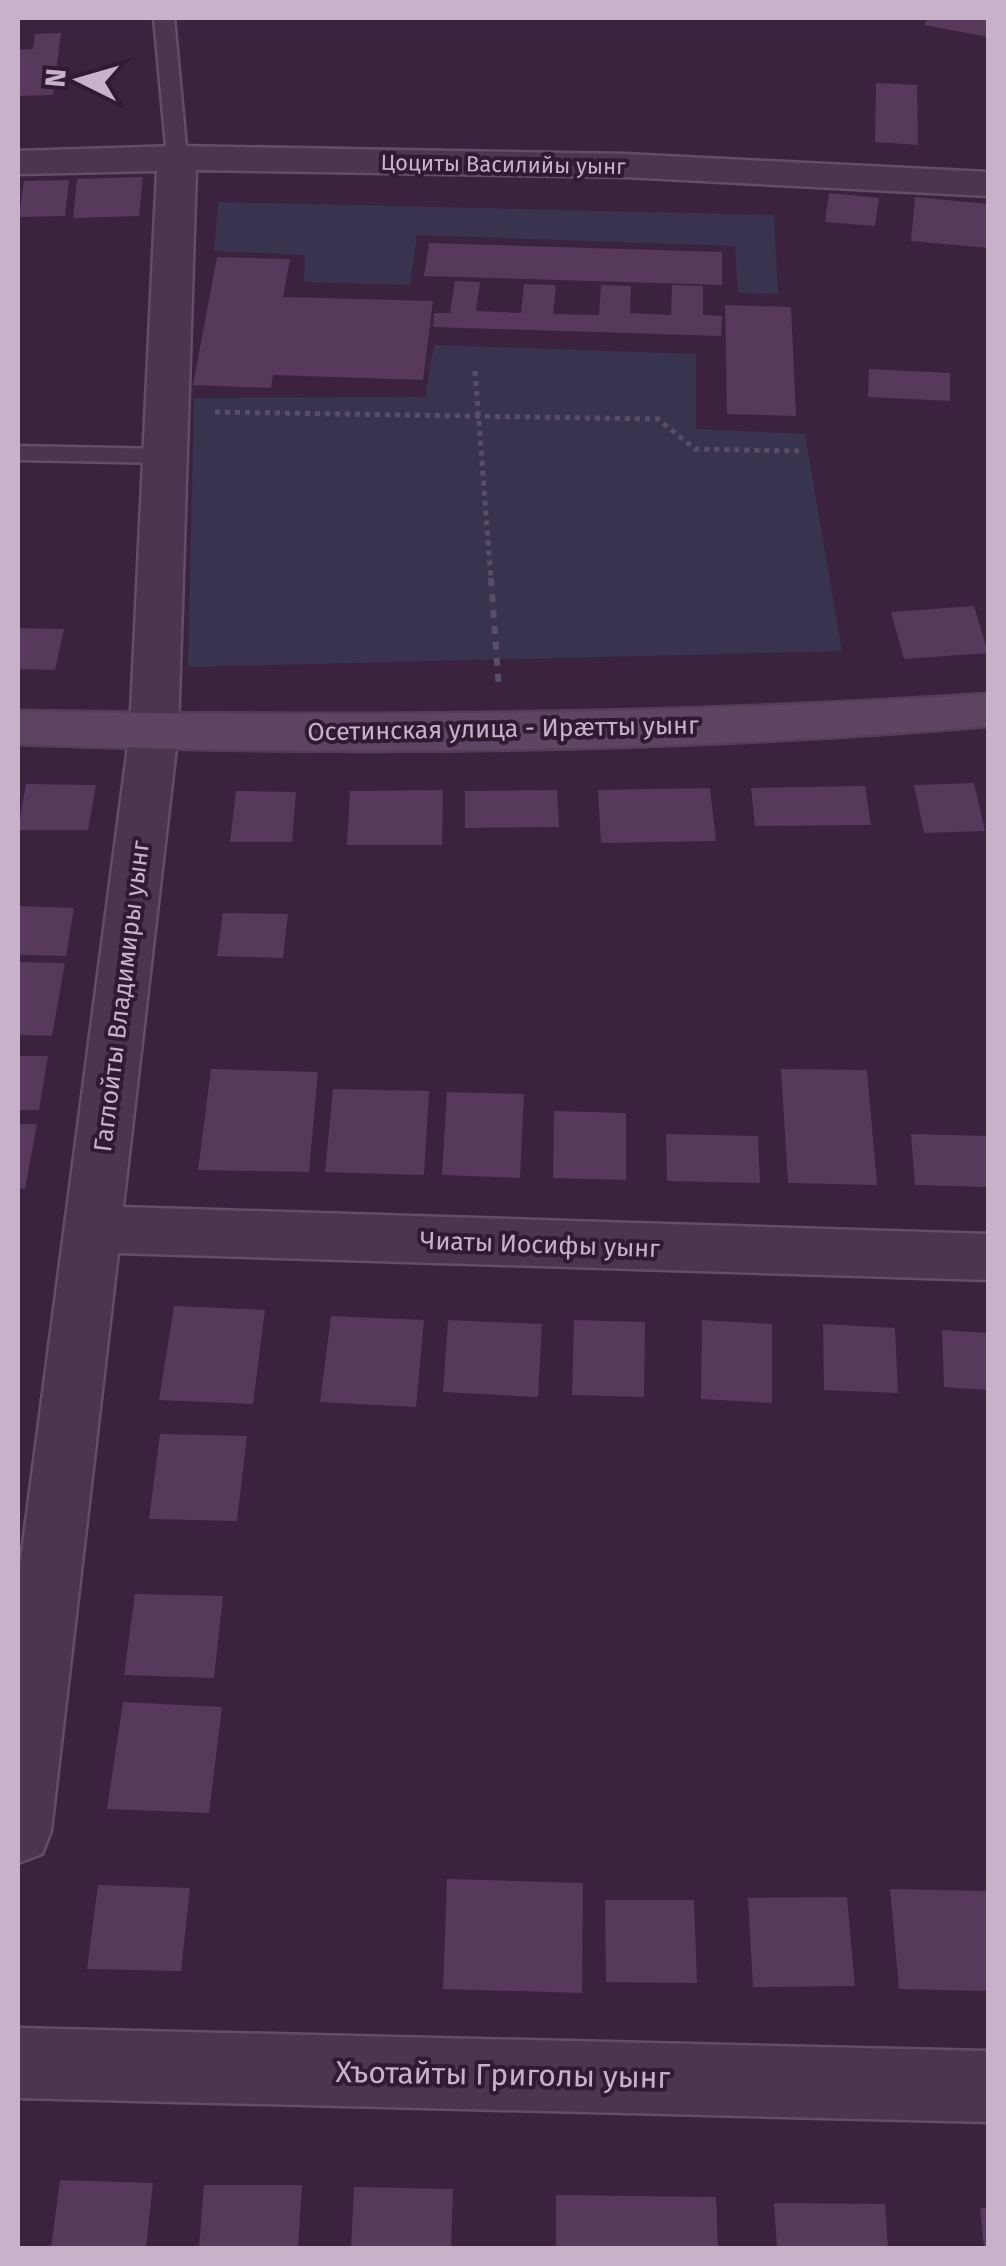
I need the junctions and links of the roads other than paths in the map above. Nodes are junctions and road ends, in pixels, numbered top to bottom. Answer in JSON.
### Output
{"nodes":[{"id":1,"x":164,"y":18,"type":"edge"},
{"id":2,"x":176,"y":157,"type":"junction"},
{"id":3,"x":18,"y":162,"type":"edge"},
{"id":4,"x":988,"y":184,"type":"edge"},
{"id":5,"x":168,"y":434,"type":"junction"},
{"id":6,"x":18,"y":453,"type":"edge"},
{"id":7,"x":988,"y":710,"type":"edge"},
{"id":8,"x":18,"y":728,"type":"edge"},
{"id":9,"x":154,"y":731,"type":"junction"},
{"id":10,"x":92,"y":1229,"type":"junction"},
{"id":11,"x":988,"y":1257,"type":"edge"},
{"id":12,"x":18,"y":1832,"type":"edge"},
{"id":13,"x":18,"y":2062,"type":"edge"},
{"id":14,"x":988,"y":2086,"type":"edge"}],
"edges":[{"from":1,"to":2,"type":"lane"},
{"from":2,"to":3,"type":"street","name":"Цоциты Василийы уынг"},
{"from":2,"to":4,"type":"street","name":"Цоциты Василийы уынг"},
{"from":2,"to":5,"type":"street","name":"Гаглойты Владимиры уынг"},
{"from":5,"to":6,"type":"lane"},
{"from":5,"to":9,"type":"street","name":"Гаглойты Владимиры уынг"},
{"from":7,"to":9,"type":"street","name":"Осетинская улица - Ирæтты уынг"},
{"from":8,"to":9,"type":"street","name":"Осетинская улица - Ирæтты уынг"},
{"from":9,"to":10,"type":"street","name":"Гаглойты Владимиры уынг"},
{"from":10,"to":11,"type":"street","name":"Чиаты Иосифы уынг"},
{"from":10,"to":12,"type":"street","name":"Гаглойты Владимиры уынг"},
{"from":13,"to":14,"type":"street","name":"Хъотайты Григолы уынг"}]}
